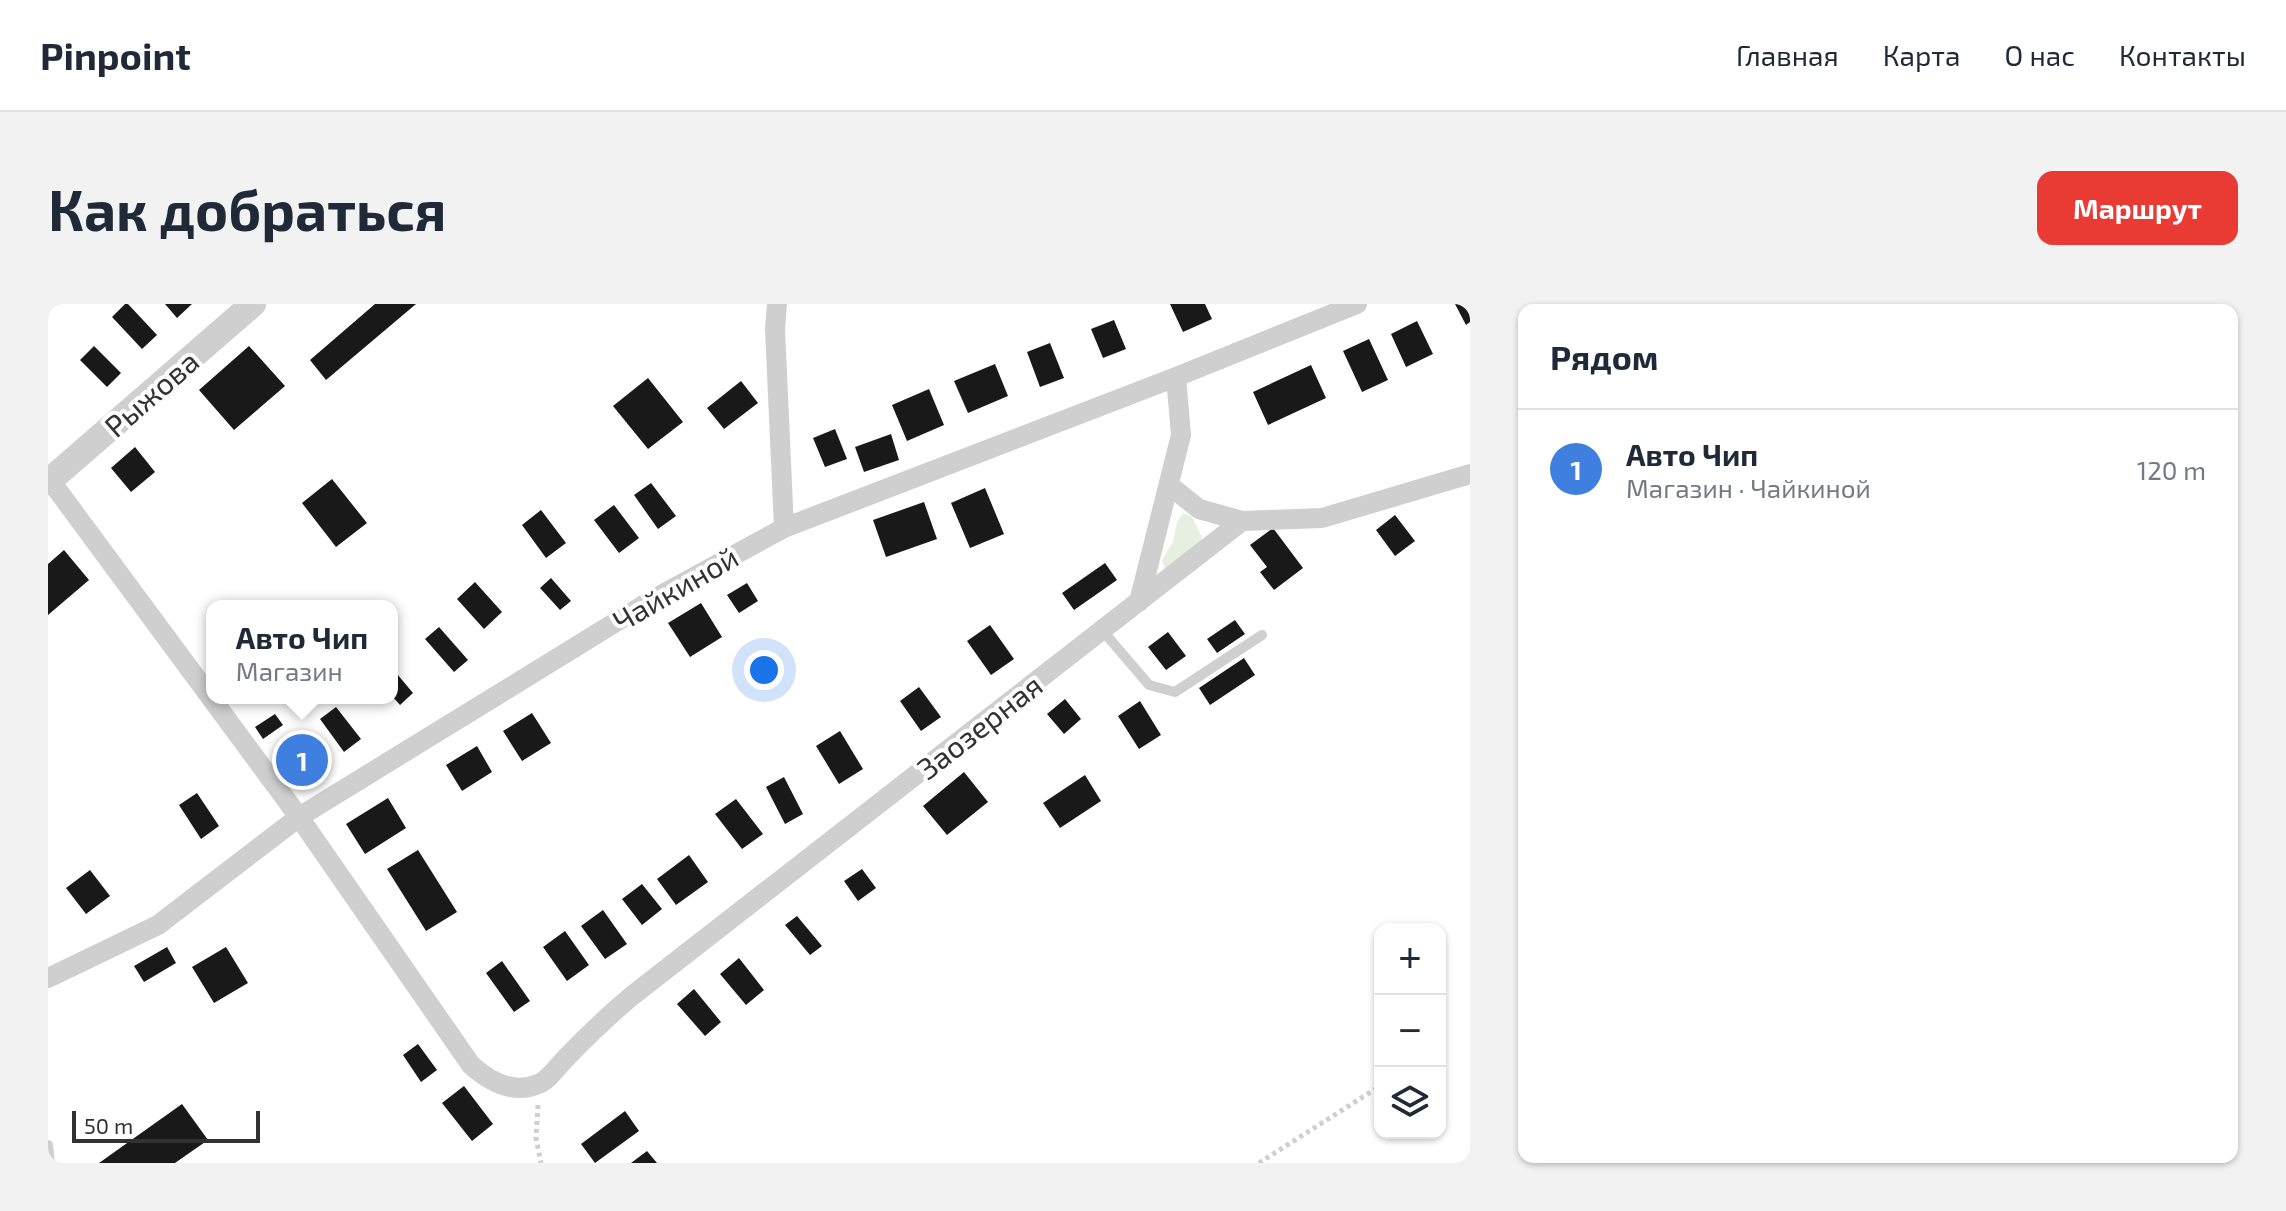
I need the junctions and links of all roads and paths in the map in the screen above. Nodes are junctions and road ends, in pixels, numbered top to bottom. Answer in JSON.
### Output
{"nodes":[{"id":1,"x":253,"y":304,"type":"edge"},
{"id":2,"x":777,"y":304,"type":"edge"},
{"id":3,"x":1357,"y":304,"type":"edge"},
{"id":4,"x":1176,"y":377,"type":"junction"},
{"id":5,"x":1470,"y":474,"type":"edge"},
{"id":6,"x":49,"y":481,"type":"edge"},
{"id":7,"x":1169,"y":485,"type":"junction"},
{"id":8,"x":1242,"y":521,"type":"junction"},
{"id":9,"x":784,"y":528,"type":"junction"},
{"id":10,"x":1139,"y":602,"type":"junction"},
{"id":11,"x":1102,"y":630,"type":"junction"},
{"id":12,"x":1262,"y":635,"type":"dead end"},
{"id":13,"x":206,"y":692,"type":"edge"},
{"id":14,"x":215,"y":704,"type":"edge"},
{"id":15,"x":299,"y":817,"type":"junction"},
{"id":16,"x":48,"y":978,"type":"edge"},
{"id":17,"x":540,"y":1084,"type":"junction"},
{"id":18,"x":1374,"y":1090,"type":"edge"},
{"id":19,"x":48,"y":1145,"type":"edge"},
{"id":20,"x":50,"y":1163,"type":"edge"},
{"id":21,"x":541,"y":1163,"type":"edge"},
{"id":22,"x":1259,"y":1163,"type":"edge"}],
"edges":[{"from":1,"to":6,"type":"street","name":"Рыжова"},
{"from":2,"to":9,"type":"street"},
{"from":3,"to":4,"type":"street","name":"Чайкиной"},
{"from":4,"to":7,"type":"street"},
{"from":4,"to":9,"type":"street","name":"Чайкиной"},
{"from":5,"to":8,"type":"street"},
{"from":6,"to":13,"type":"street"},
{"from":7,"to":8,"type":"street"},
{"from":7,"to":10,"type":"street"},
{"from":8,"to":10,"type":"street","name":"Заозерная"},
{"from":9,"to":15,"type":"street","name":"Чайкиной"},
{"from":10,"to":11,"type":"street","name":"Заозерная"},
{"from":11,"to":12,"type":"lane"},
{"from":11,"to":17,"type":"street","name":"Заозерная"},
{"from":14,"to":15,"type":"street"},
{"from":15,"to":16,"type":"street","name":"Чайкиной"},
{"from":15,"to":17,"type":"street"},
{"from":17,"to":21,"type":"path"},
{"from":18,"to":22,"type":"path"},
{"from":19,"to":20,"type":"lane"}]}
